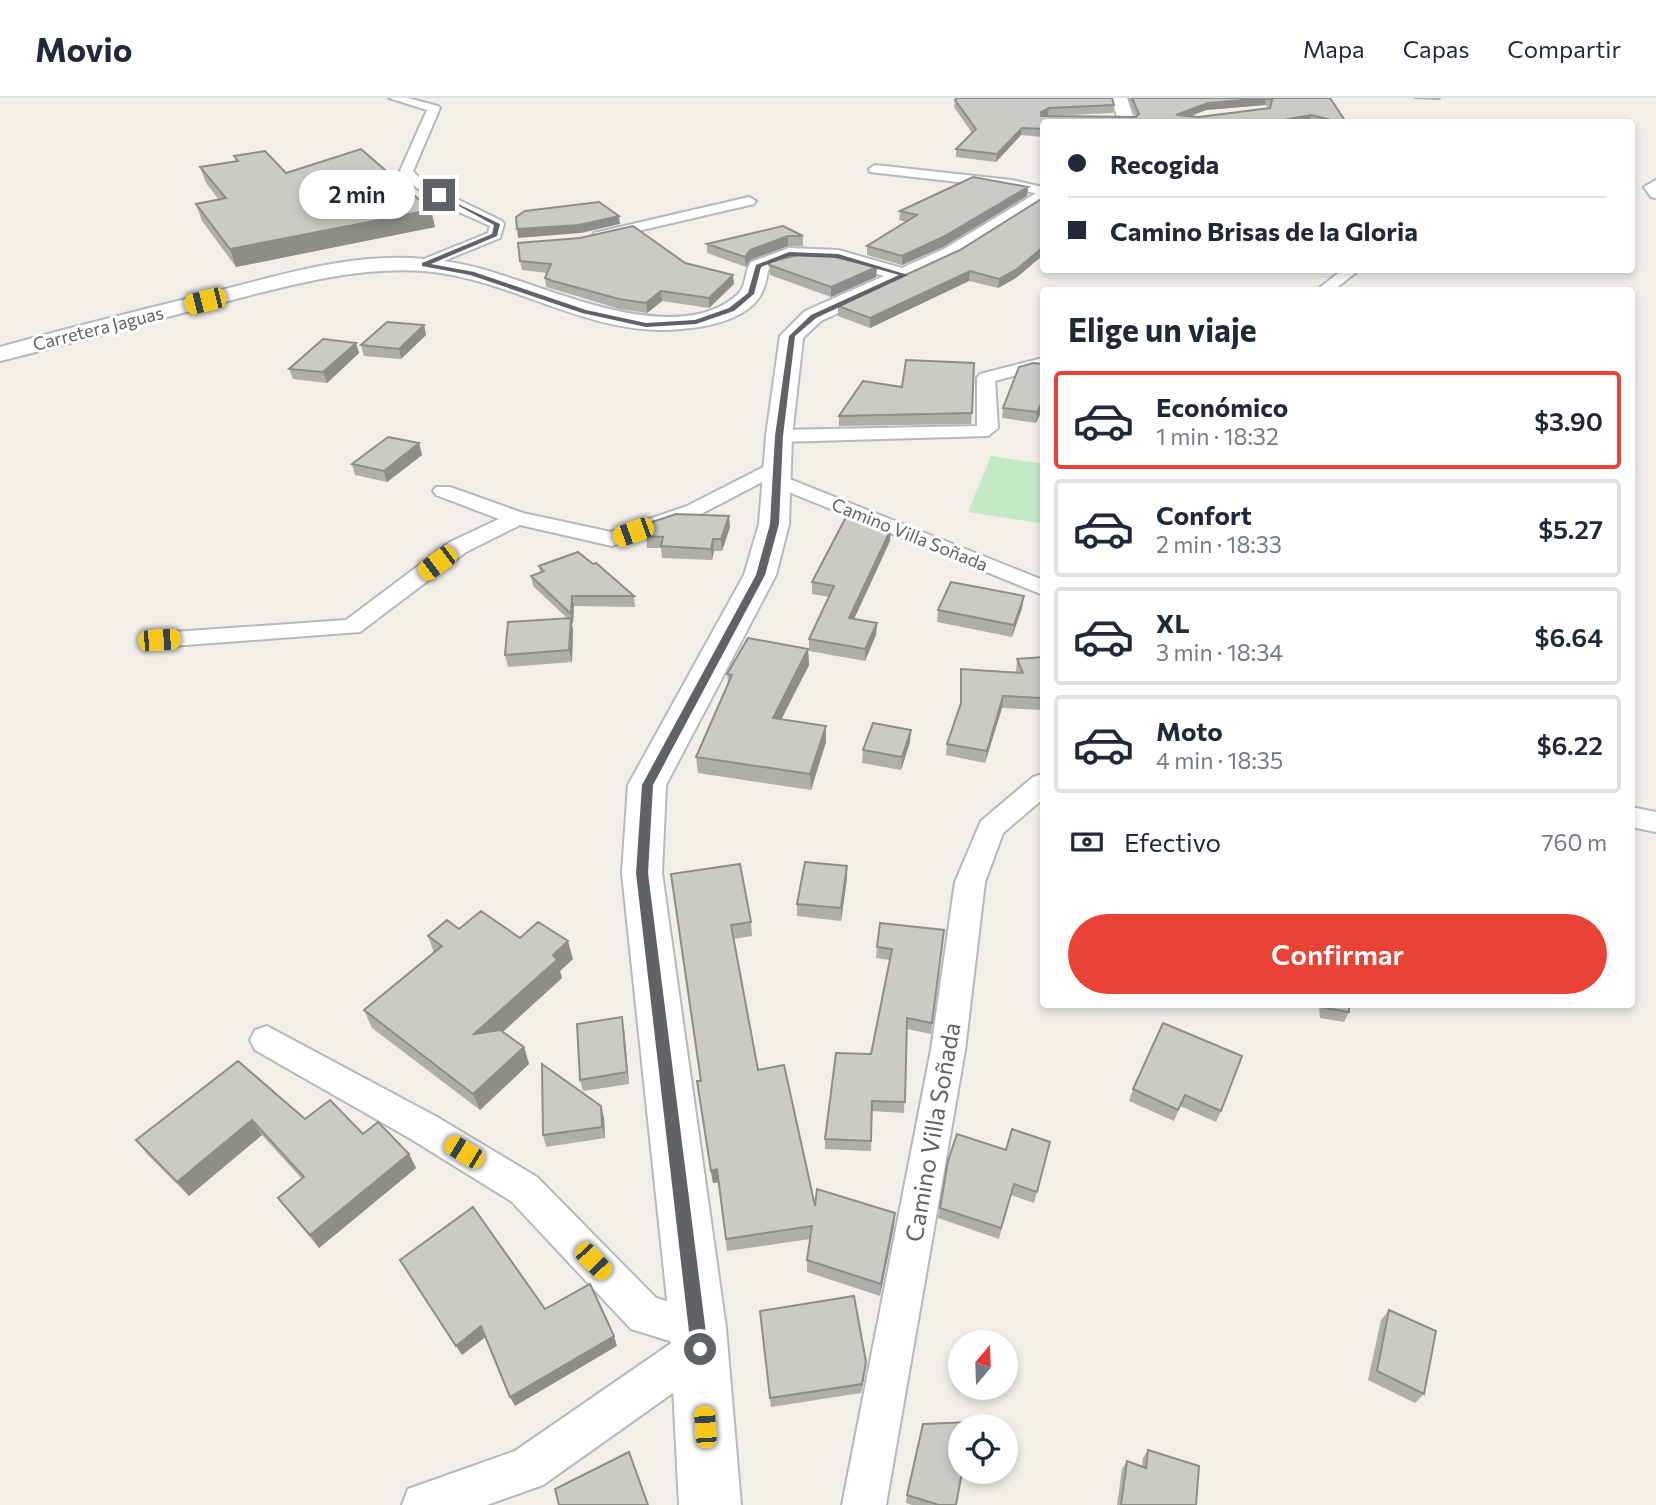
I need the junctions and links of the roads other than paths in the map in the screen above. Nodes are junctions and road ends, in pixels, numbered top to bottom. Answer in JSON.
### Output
{"nodes":[{"id":1,"x":395,"y":98,"type":"edge"},
{"id":2,"x":1119,"y":98,"type":"edge"},
{"id":3,"x":1126,"y":119,"type":"edge"},
{"id":4,"x":875,"y":169,"type":"dead end"},
{"id":5,"x":1656,"y":184,"type":"edge"},
{"id":6,"x":1040,"y":192,"type":"edge"},
{"id":7,"x":1656,"y":194,"type":"edge"},
{"id":8,"x":1040,"y":195,"type":"edge"},
{"id":9,"x":749,"y":201,"type":"dead end"},
{"id":10,"x":581,"y":240,"type":"edge"},
{"id":11,"x":500,"y":247,"type":"dead end"},
{"id":12,"x":463,"y":250,"type":"junction"},
{"id":13,"x":424,"y":264,"type":"junction"},
{"id":14,"x":1348,"y":273,"type":"edge"},
{"id":15,"x":905,"y":275,"type":"junction"},
{"id":16,"x":1329,"y":287,"type":"edge"},
{"id":17,"x":0,"y":354,"type":"edge"},
{"id":18,"x":1040,"y":364,"type":"edge"},
{"id":19,"x":778,"y":461,"type":"junction"},
{"id":20,"x":443,"y":491,"type":"dead end"},
{"id":21,"x":517,"y":518,"type":"junction"},
{"id":22,"x":1040,"y":587,"type":"edge"},
{"id":23,"x":159,"y":640,"type":"dead end"},
{"id":24,"x":1035,"y":798,"type":"edge"},
{"id":25,"x":1635,"y":818,"type":"edge"},
{"id":26,"x":1656,"y":822,"type":"edge"},
{"id":27,"x":267,"y":1040,"type":"dead end"},
{"id":28,"x":699,"y":1338,"type":"junction"},
{"id":29,"x":424,"y":1505,"type":"edge"},
{"id":30,"x":710,"y":1505,"type":"edge"},
{"id":31,"x":864,"y":1505,"type":"edge"}],
"edges":[{"from":1,"to":12,"type":"street"},
{"from":2,"to":3,"type":"street"},
{"from":4,"to":6,"type":"street"},
{"from":5,"to":7,"type":"street"},
{"from":8,"to":15,"type":"street"},
{"from":9,"to":10,"type":"street"},
{"from":11,"to":12,"type":"street"},
{"from":12,"to":13,"type":"street"},
{"from":13,"to":15,"type":"street","name":"Carretera Jaguas"},
{"from":13,"to":17,"type":"street","name":"Carretera Jaguas"},
{"from":14,"to":16,"type":"street"},
{"from":15,"to":19,"type":"street"},
{"from":18,"to":19,"type":"street"},
{"from":19,"to":21,"type":"street"},
{"from":19,"to":22,"type":"street","name":"Camino Villa Soñada"},
{"from":19,"to":28,"type":"street"},
{"from":20,"to":21,"type":"street"},
{"from":21,"to":23,"type":"street"},
{"from":24,"to":31,"type":"street","name":"Camino Villa Soñada"},
{"from":25,"to":26,"type":"street"},
{"from":27,"to":28,"type":"street"},
{"from":28,"to":29,"type":"street"},
{"from":28,"to":30,"type":"street"}]}
